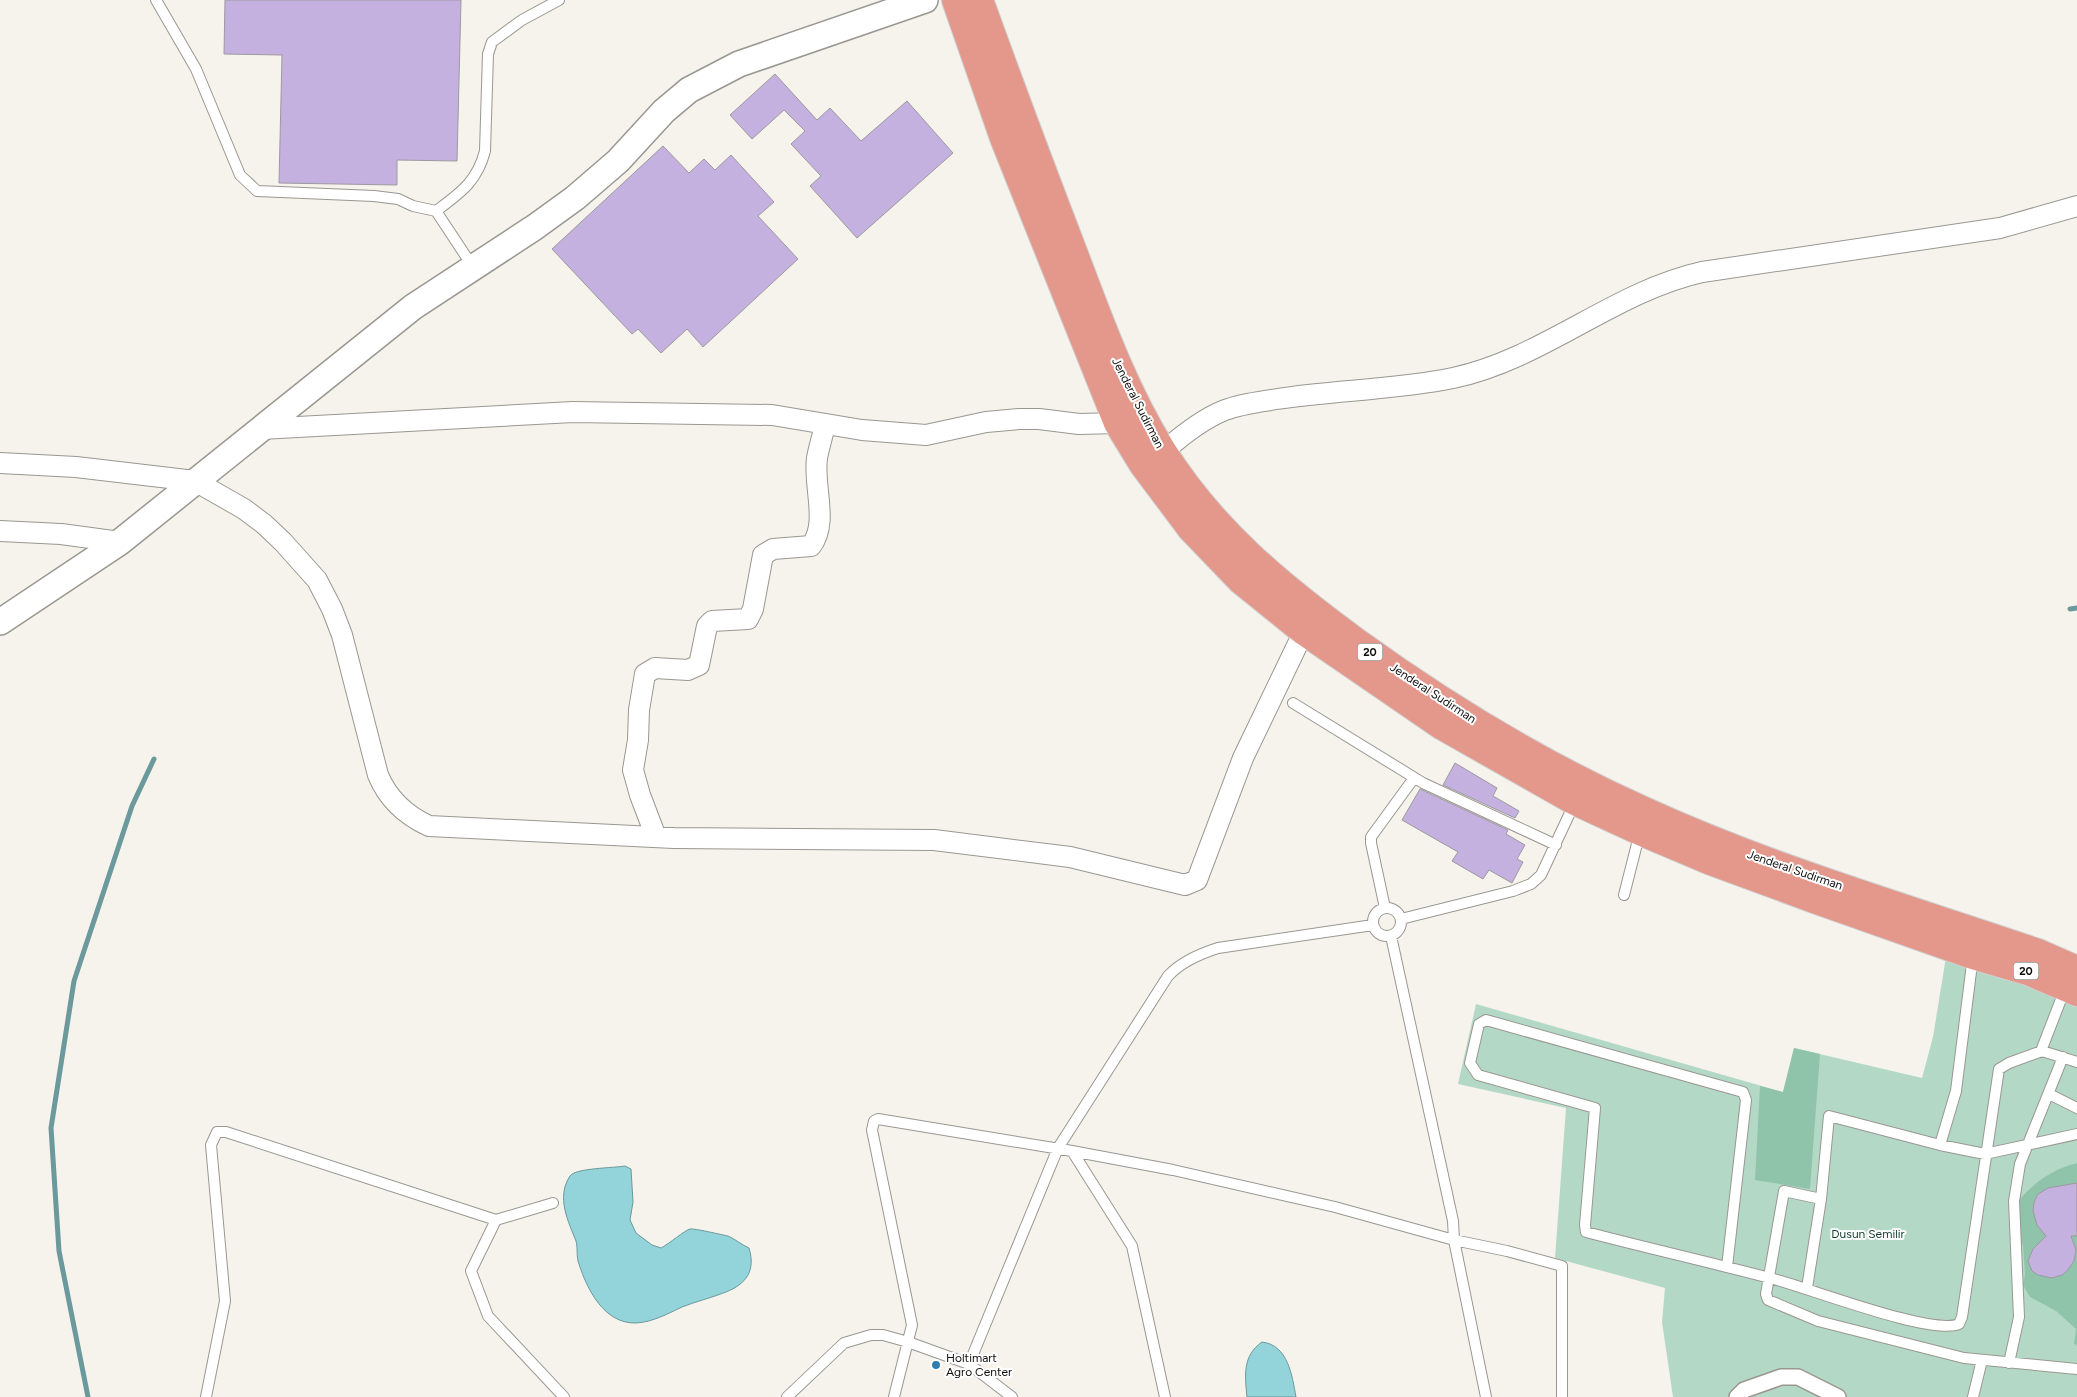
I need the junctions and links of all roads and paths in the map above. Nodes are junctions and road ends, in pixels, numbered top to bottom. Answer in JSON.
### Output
{"nodes":[{"id":1,"x":156,"y":0,"type":"edge"},
{"id":2,"x":559,"y":0,"type":"edge"},
{"id":3,"x":925,"y":0,"type":"edge"},
{"id":4,"x":956,"y":0,"type":"edge"},
{"id":5,"x":979,"y":0,"type":"edge"},
{"id":6,"x":2077,"y":206,"type":"edge"},
{"id":7,"x":436,"y":211,"type":"junction"},
{"id":8,"x":473,"y":267,"type":"junction"},
{"id":9,"x":1118,"y":423,"type":"junction"},
{"id":10,"x":825,"y":424,"type":"junction"},
{"id":11,"x":261,"y":429,"type":"junction"},
{"id":12,"x":1163,"y":452,"type":"junction"},
{"id":13,"x":0,"y":463,"type":"edge"},
{"id":14,"x":195,"y":481,"type":"junction"},
{"id":15,"x":0,"y":531,"type":"edge"},
{"id":16,"x":120,"y":542,"type":"junction"},
{"id":17,"x":0,"y":622,"type":"edge"},
{"id":18,"x":1304,"y":631,"type":"junction"},
{"id":19,"x":1294,"y":703,"type":"dead end"},
{"id":20,"x":1414,"y":778,"type":"junction"},
{"id":21,"x":1579,"y":792,"type":"junction"},
{"id":22,"x":1640,"y":831,"type":"junction"},
{"id":23,"x":656,"y":837,"type":"junction"},
{"id":24,"x":1556,"y":845,"type":"junction"},
{"id":25,"x":1624,"y":895,"type":"dead end"},
{"id":26,"x":1385,"y":908,"type":"junction"},
{"id":27,"x":1401,"y":919,"type":"junction"},
{"id":28,"x":1373,"y":925,"type":"junction"},
{"id":29,"x":1391,"y":936,"type":"junction"},
{"id":30,"x":1973,"y":955,"type":"junction"},
{"id":31,"x":2073,"y":983,"type":"edge"},
{"id":32,"x":2041,"y":1051,"type":"junction"},
{"id":33,"x":2063,"y":1057,"type":"junction"},
{"id":34,"x":2077,"y":1062,"type":"edge"},
{"id":35,"x":2049,"y":1094,"type":"junction"},
{"id":36,"x":2077,"y":1108,"type":"edge"},
{"id":37,"x":2077,"y":1134,"type":"edge"},
{"id":38,"x":1940,"y":1145,"type":"junction"},
{"id":39,"x":2028,"y":1145,"type":"junction"},
{"id":40,"x":1058,"y":1148,"type":"junction"},
{"id":41,"x":1072,"y":1150,"type":"junction"},
{"id":42,"x":1985,"y":1154,"type":"junction"},
{"id":43,"x":1821,"y":1199,"type":"junction"},
{"id":44,"x":553,"y":1202,"type":"dead end"},
{"id":45,"x":496,"y":1220,"type":"junction"},
{"id":46,"x":1454,"y":1240,"type":"junction"},
{"id":47,"x":1727,"y":1267,"type":"junction"},
{"id":48,"x":1770,"y":1278,"type":"junction"},
{"id":49,"x":1807,"y":1288,"type":"junction"},
{"id":50,"x":908,"y":1342,"type":"junction"},
{"id":51,"x":1982,"y":1360,"type":"junction"},
{"id":52,"x":2009,"y":1362,"type":"junction"},
{"id":53,"x":969,"y":1364,"type":"junction"},
{"id":54,"x":2077,"y":1369,"type":"edge"},
{"id":55,"x":206,"y":1397,"type":"edge"},
{"id":56,"x":564,"y":1397,"type":"edge"},
{"id":57,"x":787,"y":1397,"type":"edge"},
{"id":58,"x":894,"y":1397,"type":"edge"},
{"id":59,"x":1012,"y":1397,"type":"edge"},
{"id":60,"x":1165,"y":1397,"type":"edge"},
{"id":61,"x":1486,"y":1397,"type":"edge"},
{"id":62,"x":1562,"y":1397,"type":"edge"},
{"id":63,"x":1737,"y":1397,"type":"edge"},
{"id":64,"x":1838,"y":1397,"type":"edge"},
{"id":65,"x":1973,"y":1397,"type":"edge"}],
"edges":[{"from":1,"to":7,"type":"lane"},
{"from":2,"to":7,"type":"lane"},
{"from":3,"to":8,"type":"street"},
{"from":4,"to":9,"type":"highway","number":"20"},
{"from":5,"to":12,"type":"highway","name":"Jenderal Sudirman","number":"20"},
{"from":6,"to":12,"type":"street"},
{"from":7,"to":8,"type":"lane"},
{"from":8,"to":11,"type":"street"},
{"from":9,"to":10,"type":"street"},
{"from":9,"to":18,"type":"highway","number":"20"},
{"from":10,"to":11,"type":"street"},
{"from":10,"to":23,"type":"street"},
{"from":11,"to":14,"type":"street"},
{"from":12,"to":21,"type":"highway","name":"Jenderal Sudirman","number":"20"},
{"from":13,"to":14,"type":"street"},
{"from":14,"to":16,"type":"street"},
{"from":14,"to":23,"type":"street"},
{"from":15,"to":16,"type":"street"},
{"from":16,"to":17,"type":"street"},
{"from":18,"to":21,"type":"highway","number":"20"},
{"from":18,"to":23,"type":"street"},
{"from":19,"to":20,"type":"lane"},
{"from":20,"to":24,"type":"lane"},
{"from":20,"to":26,"type":"lane"},
{"from":21,"to":22,"type":"highway","number":"20"},
{"from":21,"to":24,"type":"lane"},
{"from":21,"to":31,"type":"highway","name":"Jenderal Sudirman","number":"20"},
{"from":22,"to":25,"type":"lane"},
{"from":22,"to":30,"type":"highway","number":"20"},
{"from":24,"to":27,"type":"lane"},
{"from":26,"to":27,"type":"lane"},
{"from":26,"to":28,"type":"lane"},
{"from":27,"to":29,"type":"lane"},
{"from":28,"to":29,"type":"lane"},
{"from":28,"to":40,"type":"lane"},
{"from":29,"to":46,"type":"lane"},
{"from":30,"to":31,"type":"highway","number":"20"},
{"from":30,"to":38,"type":"lane"},
{"from":31,"to":32,"type":"lane"},
{"from":32,"to":33,"type":"lane"},
{"from":32,"to":42,"type":"lane"},
{"from":33,"to":34,"type":"lane"},
{"from":33,"to":35,"type":"lane"},
{"from":35,"to":36,"type":"lane"},
{"from":35,"to":39,"type":"lane"},
{"from":37,"to":39,"type":"lane"},
{"from":38,"to":42,"type":"lane"},
{"from":38,"to":43,"type":"lane"},
{"from":39,"to":42,"type":"lane"},
{"from":39,"to":52,"type":"lane"},
{"from":40,"to":41,"type":"lane"},
{"from":40,"to":50,"type":"lane"},
{"from":40,"to":53,"type":"lane"},
{"from":41,"to":46,"type":"lane"},
{"from":41,"to":60,"type":"lane"},
{"from":42,"to":49,"type":"lane"},
{"from":43,"to":48,"type":"lane"},
{"from":43,"to":49,"type":"lane"},
{"from":44,"to":45,"type":"lane"},
{"from":45,"to":55,"type":"lane"},
{"from":45,"to":56,"type":"lane"},
{"from":46,"to":61,"type":"lane"},
{"from":46,"to":62,"type":"lane"},
{"from":47,"to":47,"type":"lane"},
{"from":47,"to":48,"type":"lane"},
{"from":48,"to":49,"type":"lane"},
{"from":48,"to":51,"type":"lane"},
{"from":50,"to":53,"type":"lane"},
{"from":50,"to":57,"type":"lane"},
{"from":50,"to":58,"type":"lane"},
{"from":51,"to":52,"type":"lane"},
{"from":51,"to":65,"type":"lane"},
{"from":52,"to":54,"type":"lane"},
{"from":53,"to":59,"type":"lane"},
{"from":63,"to":64,"type":"street"}]}
